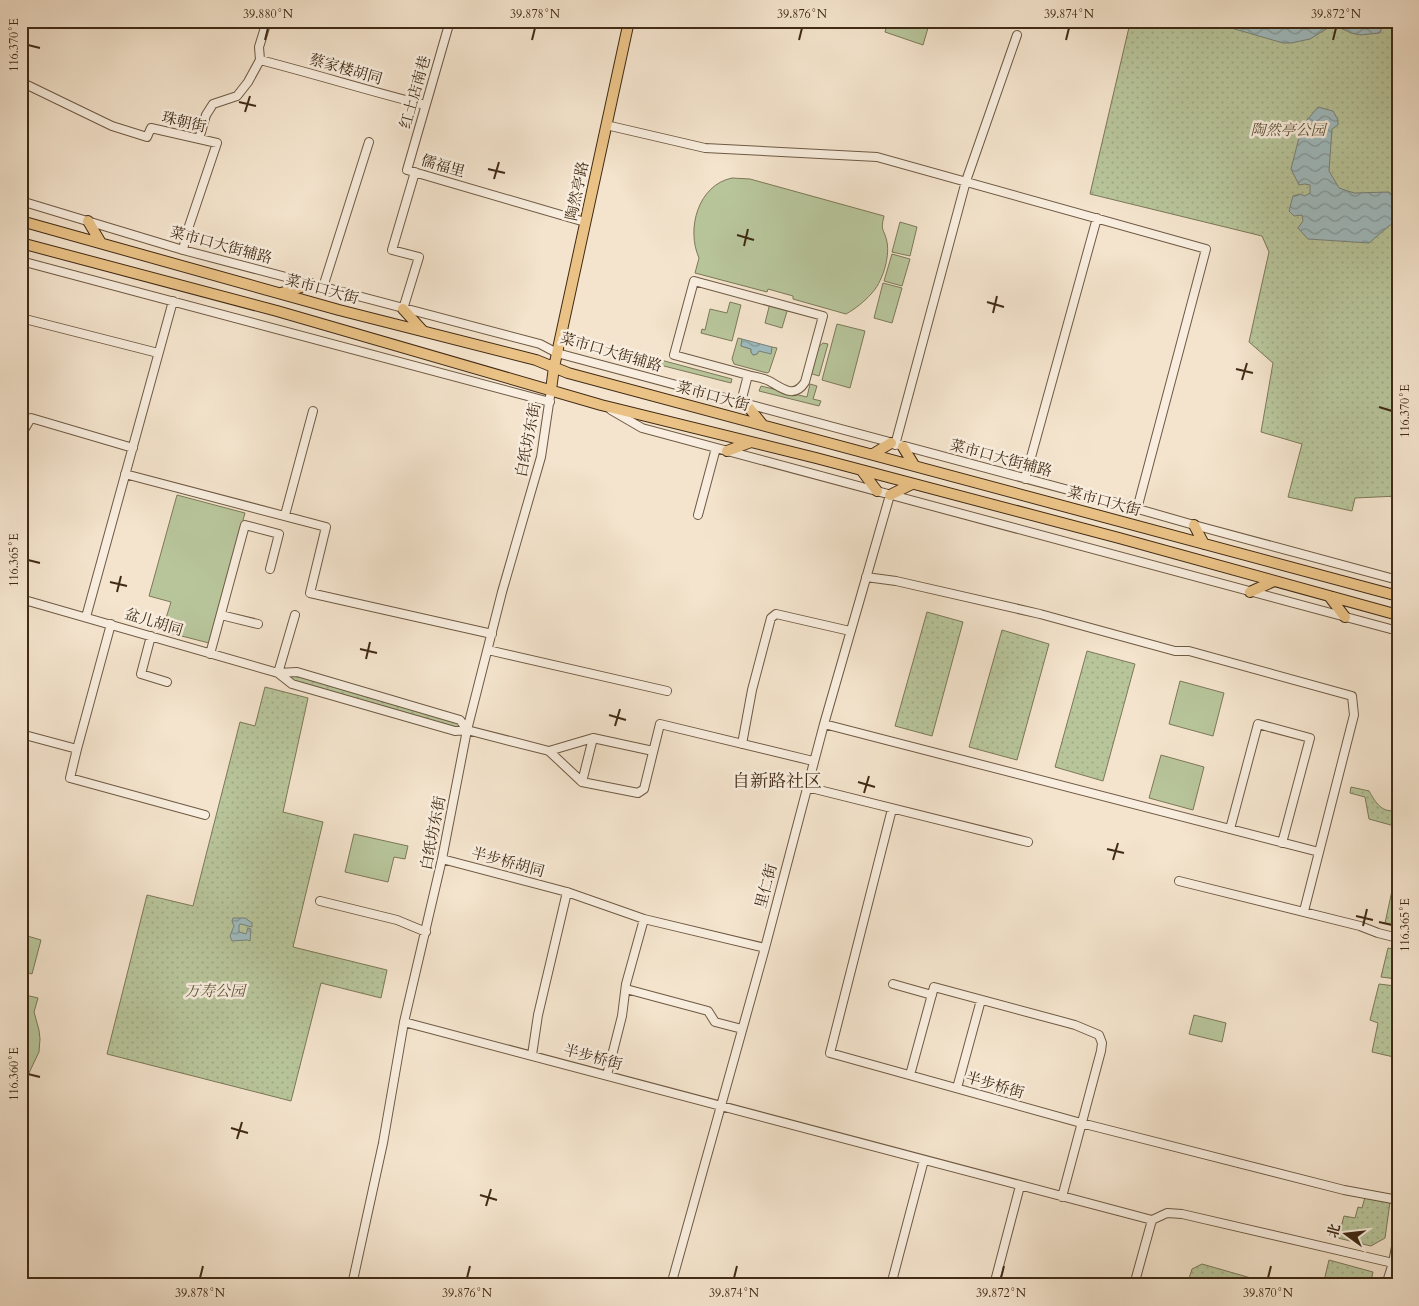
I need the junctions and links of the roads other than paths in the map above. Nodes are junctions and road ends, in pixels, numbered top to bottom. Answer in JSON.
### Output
{"nodes":[{"id":1,"x":267,"y":21,"type":"edge"},
{"id":2,"x":450,"y":21,"type":"edge"},
{"id":3,"x":629,"y":21,"type":"edge"},
{"id":4,"x":1017,"y":36,"type":"dead end"},
{"id":5,"x":260,"y":60,"type":"junction"},
{"id":6,"x":21,"y":82,"type":"edge"},
{"id":7,"x":425,"y":105,"type":"junction"},
{"id":8,"x":606,"y":125,"type":"junction"},
{"id":9,"x":199,"y":139,"type":"junction"},
{"id":10,"x":369,"y":142,"type":"dead end"},
{"id":11,"x":411,"y":171,"type":"junction"},
{"id":12,"x":966,"y":181,"type":"junction"},
{"id":13,"x":21,"y":201,"type":"edge"},
{"id":14,"x":1097,"y":218,"type":"junction"},
{"id":15,"x":21,"y":221,"type":"edge"},
{"id":16,"x":88,"y":221,"type":"junction"},
{"id":17,"x":585,"y":222,"type":"junction"},
{"id":18,"x":21,"y":243,"type":"edge"},
{"id":19,"x":101,"y":243,"type":"junction"},
{"id":20,"x":183,"y":250,"type":"junction"},
{"id":21,"x":21,"y":261,"type":"edge"},
{"id":22,"x":312,"y":284,"type":"junction"},
{"id":23,"x":323,"y":287,"type":"junction"},
{"id":24,"x":281,"y":293,"type":"junction"},
{"id":25,"x":173,"y":302,"type":"junction"},
{"id":26,"x":403,"y":309,"type":"junction"},
{"id":27,"x":21,"y":318,"type":"edge"},
{"id":28,"x":422,"y":332,"type":"junction"},
{"id":29,"x":158,"y":353,"type":"junction"},
{"id":30,"x":557,"y":353,"type":"junction"},
{"id":31,"x":554,"y":367,"type":"junction"},
{"id":32,"x":748,"y":375,"type":"junction"},
{"id":33,"x":551,"y":390,"type":"junction"},
{"id":34,"x":550,"y":402,"type":"junction"},
{"id":35,"x":743,"y":403,"type":"junction"},
{"id":36,"x":601,"y":405,"type":"junction"},
{"id":37,"x":313,"y":411,"type":"dead end"},
{"id":38,"x":762,"y":424,"type":"junction"},
{"id":39,"x":21,"y":435,"type":"edge"},
{"id":40,"x":751,"y":442,"type":"junction"},
{"id":41,"x":896,"y":445,"type":"junction"},
{"id":42,"x":133,"y":448,"type":"junction"},
{"id":43,"x":716,"y":448,"type":"junction"},
{"id":44,"x":727,"y":451,"type":"junction"},
{"id":45,"x":873,"y":454,"type":"junction"},
{"id":46,"x":914,"y":465,"type":"junction"},
{"id":47,"x":862,"y":471,"type":"junction"},
{"id":48,"x":125,"y":474,"type":"junction"},
{"id":49,"x":1025,"y":479,"type":"junction"},
{"id":50,"x":912,"y":484,"type":"junction"},
{"id":51,"x":877,"y":491,"type":"junction"},
{"id":52,"x":890,"y":495,"type":"junction"},
{"id":53,"x":1137,"y":509,"type":"junction"},
{"id":54,"x":285,"y":515,"type":"junction"},
{"id":55,"x":698,"y":515,"type":"dead end"},
{"id":56,"x":1194,"y":526,"type":"junction"},
{"id":57,"x":1204,"y":544,"type":"junction"},
{"id":58,"x":270,"y":569,"type":"dead end"},
{"id":59,"x":866,"y":577,"type":"junction"},
{"id":60,"x":1398,"y":580,"type":"edge"},
{"id":61,"x":1274,"y":581,"type":"junction"},
{"id":62,"x":1250,"y":592,"type":"junction"},
{"id":63,"x":1329,"y":596,"type":"junction"},
{"id":64,"x":1398,"y":596,"type":"edge"},
{"id":65,"x":21,"y":599,"type":"edge"},
{"id":66,"x":221,"y":614,"type":"junction"},
{"id":67,"x":294,"y":615,"type":"dead end"},
{"id":68,"x":1398,"y":615,"type":"edge"},
{"id":69,"x":86,"y":617,"type":"junction"},
{"id":70,"x":1345,"y":617,"type":"junction"},
{"id":71,"x":111,"y":624,"type":"junction"},
{"id":72,"x":258,"y":624,"type":"dead end"},
{"id":73,"x":850,"y":631,"type":"junction"},
{"id":74,"x":1398,"y":631,"type":"edge"},
{"id":75,"x":492,"y":634,"type":"junction"},
{"id":76,"x":151,"y":636,"type":"junction"},
{"id":77,"x":488,"y":650,"type":"junction"},
{"id":78,"x":210,"y":654,"type":"junction"},
{"id":79,"x":278,"y":673,"type":"junction"},
{"id":80,"x":167,"y":682,"type":"dead end"},
{"id":81,"x":667,"y":691,"type":"dead end"},
{"id":82,"x":824,"y":724,"type":"junction"},
{"id":83,"x":467,"y":730,"type":"junction"},
{"id":84,"x":21,"y":734,"type":"edge"},
{"id":85,"x":593,"y":738,"type":"junction"},
{"id":86,"x":742,"y":744,"type":"junction"},
{"id":87,"x":77,"y":749,"type":"junction"},
{"id":88,"x":549,"y":751,"type":"junction"},
{"id":89,"x":654,"y":751,"type":"junction"},
{"id":90,"x":813,"y":761,"type":"junction"},
{"id":91,"x":582,"y":782,"type":"junction"},
{"id":92,"x":807,"y":787,"type":"junction"},
{"id":93,"x":892,"y":809,"type":"junction"},
{"id":94,"x":205,"y":815,"type":"dead end"},
{"id":95,"x":1230,"y":829,"type":"junction"},
{"id":96,"x":1028,"y":842,"type":"dead end"},
{"id":97,"x":1282,"y":843,"type":"junction"},
{"id":98,"x":1319,"y":852,"type":"junction"},
{"id":99,"x":442,"y":859,"type":"junction"},
{"id":100,"x":1179,"y":881,"type":"dead end"},
{"id":101,"x":567,"y":892,"type":"junction"},
{"id":102,"x":320,"y":901,"type":"dead end"},
{"id":103,"x":1304,"y":912,"type":"junction"},
{"id":104,"x":644,"y":919,"type":"junction"},
{"id":105,"x":426,"y":932,"type":"junction"},
{"id":106,"x":1398,"y":938,"type":"edge"},
{"id":107,"x":765,"y":948,"type":"junction"},
{"id":108,"x":893,"y":984,"type":"dead end"},
{"id":109,"x":626,"y":989,"type":"junction"},
{"id":110,"x":932,"y":995,"type":"junction"},
{"id":111,"x":981,"y":1000,"type":"junction"},
{"id":112,"x":404,"y":1022,"type":"junction"},
{"id":113,"x":742,"y":1029,"type":"junction"},
{"id":114,"x":532,"y":1055,"type":"junction"},
{"id":115,"x":910,"y":1074,"type":"junction"},
{"id":116,"x":606,"y":1075,"type":"junction"},
{"id":117,"x":957,"y":1088,"type":"junction"},
{"id":118,"x":720,"y":1106,"type":"junction"},
{"id":119,"x":1081,"y":1124,"type":"junction"},
{"id":120,"x":924,"y":1160,"type":"junction"},
{"id":121,"x":1020,"y":1186,"type":"junction"},
{"id":122,"x":1062,"y":1197,"type":"junction"},
{"id":123,"x":1398,"y":1200,"type":"edge"},
{"id":124,"x":1152,"y":1220,"type":"junction"},
{"id":125,"x":1398,"y":1236,"type":"edge"},
{"id":126,"x":1393,"y":1263,"type":"junction"},
{"id":127,"x":352,"y":1285,"type":"edge"},
{"id":128,"x":671,"y":1285,"type":"edge"},
{"id":129,"x":891,"y":1285,"type":"edge"},
{"id":130,"x":994,"y":1285,"type":"edge"},
{"id":131,"x":1134,"y":1285,"type":"edge"},
{"id":132,"x":1386,"y":1285,"type":"edge"}],
"edges":[{"from":1,"to":5,"type":"street"},
{"from":2,"to":7,"type":"street","name":"红土店南巷"},
{"from":3,"to":8,"type":"main road","name":"陶然亭路"},
{"from":4,"to":12,"type":"street"},
{"from":5,"to":7,"type":"street","name":"蔡家楼胡同"},
{"from":5,"to":9,"type":"street"},
{"from":6,"to":9,"type":"street","name":"珠朝街"},
{"from":7,"to":11,"type":"street","name":"红土店南巷"},
{"from":8,"to":12,"type":"street"},
{"from":8,"to":17,"type":"main road","name":"陶然亭路"},
{"from":9,"to":20,"type":"street","name":"珠朝街"},
{"from":10,"to":23,"type":"street"},
{"from":11,"to":17,"type":"street","name":"儒福里"},
{"from":11,"to":26,"type":"street","name":"红土店南巷"},
{"from":12,"to":14,"type":"street"},
{"from":12,"to":41,"type":"street"},
{"from":13,"to":16,"type":"street","name":"菜市口大街辅路"},
{"from":14,"to":49,"type":"street"},
{"from":14,"to":53,"type":"street"},
{"from":15,"to":19,"type":"main road","name":"菜市口大街"},
{"from":16,"to":19,"type":"main road"},
{"from":16,"to":20,"type":"street","name":"菜市口大街辅路"},
{"from":17,"to":30,"type":"main road","name":"陶然亭路"},
{"from":18,"to":33,"type":"main road"},
{"from":19,"to":24,"type":"main road","name":"菜市口大街"},
{"from":20,"to":22,"type":"street","name":"菜市口大街辅路"},
{"from":21,"to":25,"type":"street"},
{"from":22,"to":23,"type":"street","name":"菜市口大街辅路"},
{"from":22,"to":24,"type":"main road"},
{"from":23,"to":26,"type":"street","name":"菜市口大街辅路"},
{"from":24,"to":28,"type":"main road","name":"菜市口大街"},
{"from":25,"to":29,"type":"street"},
{"from":25,"to":34,"type":"street"},
{"from":26,"to":28,"type":"main road"},
{"from":26,"to":30,"type":"street","name":"菜市口大街辅路"},
{"from":27,"to":29,"type":"street"},
{"from":28,"to":31,"type":"main road","name":"菜市口大街"},
{"from":29,"to":42,"type":"street"},
{"from":30,"to":31,"type":"main road","name":"陶然亭路"},
{"from":30,"to":35,"type":"street","name":"菜市口大街辅路"},
{"from":31,"to":33,"type":"main road","name":"陶然亭路"},
{"from":31,"to":38,"type":"main road","name":"菜市口大街"},
{"from":32,"to":32,"type":"street"},
{"from":32,"to":35,"type":"street"},
{"from":33,"to":34,"type":"street","name":"白纸坊东街"},
{"from":33,"to":36,"type":"main road"},
{"from":34,"to":75,"type":"street","name":"白纸坊东街"},
{"from":35,"to":38,"type":"main road"},
{"from":35,"to":41,"type":"street","name":"菜市口大街辅路"},
{"from":36,"to":40,"type":"main road"},
{"from":36,"to":43,"type":"street"},
{"from":37,"to":54,"type":"street"},
{"from":38,"to":45,"type":"main road","name":"菜市口大街"},
{"from":39,"to":42,"type":"street"},
{"from":40,"to":44,"type":"main road"},
{"from":40,"to":47,"type":"main road"},
{"from":41,"to":45,"type":"main road"},
{"from":41,"to":46,"type":"main road"},
{"from":41,"to":49,"type":"street","name":"菜市口大街辅路"},
{"from":42,"to":48,"type":"street"},
{"from":43,"to":44,"type":"street"},
{"from":43,"to":55,"type":"street"},
{"from":44,"to":51,"type":"street"},
{"from":45,"to":46,"type":"main road","name":"菜市口大街"},
{"from":46,"to":57,"type":"main road","name":"菜市口大街"},
{"from":47,"to":50,"type":"main road"},
{"from":47,"to":51,"type":"main road"},
{"from":48,"to":54,"type":"street"},
{"from":48,"to":69,"type":"street"},
{"from":49,"to":53,"type":"street","name":"菜市口大街辅路"},
{"from":50,"to":52,"type":"main road"},
{"from":50,"to":61,"type":"main road"},
{"from":51,"to":52,"type":"street"},
{"from":52,"to":59,"type":"street","name":"里仁街"},
{"from":52,"to":62,"type":"street"},
{"from":53,"to":56,"type":"street","name":"菜市口大街辅路"},
{"from":54,"to":75,"type":"street"},
{"from":56,"to":57,"type":"main road"},
{"from":56,"to":60,"type":"street","name":"菜市口大街辅路"},
{"from":57,"to":64,"type":"main road","name":"菜市口大街"},
{"from":58,"to":66,"type":"street"},
{"from":59,"to":73,"type":"street","name":"里仁街"},
{"from":59,"to":98,"type":"street"},
{"from":61,"to":62,"type":"main road"},
{"from":61,"to":63,"type":"main road"},
{"from":62,"to":70,"type":"street"},
{"from":63,"to":68,"type":"main road"},
{"from":63,"to":70,"type":"main road"},
{"from":65,"to":69,"type":"street","name":"盆儿胡同"},
{"from":66,"to":72,"type":"street"},
{"from":66,"to":78,"type":"street"},
{"from":67,"to":79,"type":"street"},
{"from":69,"to":71,"type":"street","name":"盆儿胡同"},
{"from":70,"to":74,"type":"street"},
{"from":71,"to":76,"type":"street","name":"盆儿胡同"},
{"from":71,"to":87,"type":"street"},
{"from":73,"to":82,"type":"street","name":"里仁街"},
{"from":73,"to":86,"type":"street"},
{"from":75,"to":77,"type":"street","name":"白纸坊东街"},
{"from":76,"to":78,"type":"street","name":"盆儿胡同"},
{"from":76,"to":80,"type":"street"},
{"from":77,"to":81,"type":"street"},
{"from":77,"to":83,"type":"street","name":"白纸坊东街"},
{"from":78,"to":79,"type":"street","name":"盆儿胡同"},
{"from":79,"to":83,"type":"street","name":"盆儿胡同"},
{"from":79,"to":83,"type":"street","name":"盆儿胡同"},
{"from":82,"to":90,"type":"street","name":"里仁街"},
{"from":82,"to":95,"type":"street"},
{"from":83,"to":88,"type":"street","name":"盆儿胡同"},
{"from":83,"to":99,"type":"street","name":"白纸坊东街"},
{"from":84,"to":87,"type":"street"},
{"from":85,"to":88,"type":"street"},
{"from":85,"to":89,"type":"street"},
{"from":85,"to":91,"type":"street"},
{"from":86,"to":89,"type":"street"},
{"from":86,"to":90,"type":"street"},
{"from":87,"to":94,"type":"street"},
{"from":88,"to":91,"type":"street"},
{"from":89,"to":91,"type":"street"},
{"from":90,"to":92,"type":"street","name":"里仁街"},
{"from":92,"to":93,"type":"street"},
{"from":92,"to":107,"type":"street","name":"里仁街"},
{"from":93,"to":96,"type":"street"},
{"from":93,"to":115,"type":"street","name":"半步桥街"},
{"from":95,"to":97,"type":"street"},
{"from":95,"to":97,"type":"street"},
{"from":97,"to":98,"type":"street"},
{"from":98,"to":103,"type":"street"},
{"from":99,"to":101,"type":"street","name":"半步桥胡同"},
{"from":99,"to":105,"type":"street","name":"白纸坊东街"},
{"from":100,"to":103,"type":"street"},
{"from":101,"to":104,"type":"street","name":"半步桥胡同"},
{"from":101,"to":114,"type":"street"},
{"from":102,"to":105,"type":"street"},
{"from":103,"to":106,"type":"street"},
{"from":104,"to":107,"type":"street","name":"半步桥胡同"},
{"from":104,"to":109,"type":"street"},
{"from":105,"to":112,"type":"street","name":"白纸坊东街"},
{"from":107,"to":113,"type":"street","name":"里仁街"},
{"from":108,"to":110,"type":"street"},
{"from":109,"to":113,"type":"street"},
{"from":109,"to":116,"type":"street"},
{"from":110,"to":111,"type":"street"},
{"from":110,"to":115,"type":"street"},
{"from":111,"to":117,"type":"street"},
{"from":111,"to":119,"type":"street"},
{"from":112,"to":114,"type":"street","name":"半步桥街"},
{"from":112,"to":127,"type":"street","name":"白纸坊东街"},
{"from":113,"to":118,"type":"street","name":"里仁街"},
{"from":114,"to":116,"type":"street","name":"半步桥街"},
{"from":115,"to":117,"type":"street","name":"半步桥街"},
{"from":116,"to":118,"type":"street","name":"半步桥街"},
{"from":117,"to":119,"type":"street","name":"半步桥街"},
{"from":118,"to":120,"type":"street","name":"半步桥街"},
{"from":118,"to":128,"type":"street","name":"里仁街"},
{"from":119,"to":122,"type":"street"},
{"from":119,"to":123,"type":"street","name":"半步桥街"},
{"from":120,"to":121,"type":"street","name":"半步桥街"},
{"from":120,"to":129,"type":"street"},
{"from":121,"to":122,"type":"street","name":"半步桥街"},
{"from":121,"to":130,"type":"street"},
{"from":122,"to":124,"type":"street","name":"半步桥街"},
{"from":124,"to":126,"type":"street","name":"半步桥街"},
{"from":124,"to":131,"type":"street"},
{"from":125,"to":126,"type":"street"},
{"from":126,"to":132,"type":"street"}]}
